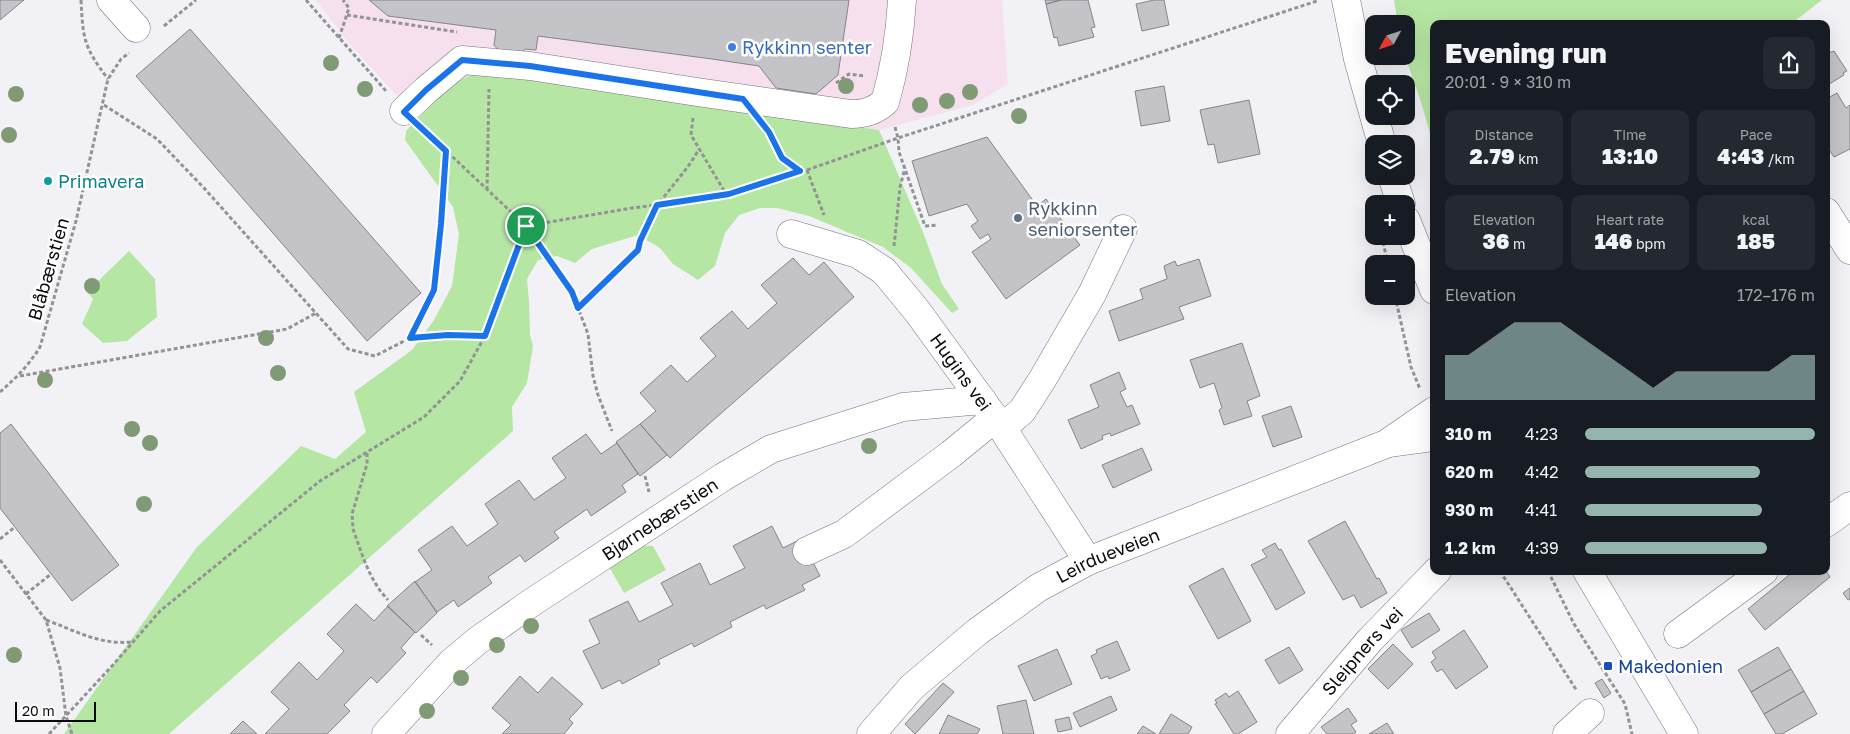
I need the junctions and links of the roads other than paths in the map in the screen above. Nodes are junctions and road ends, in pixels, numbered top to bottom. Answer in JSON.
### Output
{"nodes":[{"id":1,"x":111,"y":0,"type":"edge"},
{"id":2,"x":902,"y":0,"type":"edge"},
{"id":3,"x":1346,"y":0,"type":"edge"},
{"id":4,"x":144,"y":35,"type":"road end"},
{"id":5,"x":404,"y":112,"type":"road end"},
{"id":6,"x":1379,"y":135,"type":"edge"},
{"id":7,"x":1830,"y":218,"type":"edge"},
{"id":8,"x":1123,"y":229,"type":"dead end"},
{"id":9,"x":791,"y":234,"type":"dead end"},
{"id":10,"x":1415,"y":242,"type":"edge"},
{"id":11,"x":1850,"y":250,"type":"edge"},
{"id":12,"x":1430,"y":280,"type":"edge"},
{"id":13,"x":993,"y":416,"type":"junction"},
{"id":14,"x":1430,"y":422,"type":"edge"},
{"id":15,"x":1850,"y":506,"type":"edge"},
{"id":16,"x":1830,"y":520,"type":"edge"},
{"id":17,"x":807,"y":551,"type":"dead end"},
{"id":18,"x":1088,"y":561,"type":"junction"},
{"id":19,"x":1433,"y":575,"type":"edge"},
{"id":20,"x":1589,"y":575,"type":"edge"},
{"id":21,"x":1759,"y":575,"type":"edge"},
{"id":22,"x":1678,"y":634,"type":"dead end"},
{"id":23,"x":1590,"y":712,"type":"road end"},
{"id":24,"x":386,"y":734,"type":"edge"},
{"id":25,"x":871,"y":734,"type":"edge"},
{"id":26,"x":1290,"y":734,"type":"edge"},
{"id":27,"x":1567,"y":734,"type":"edge"},
{"id":28,"x":1684,"y":734,"type":"edge"}],
"edges":[{"from":1,"to":4,"type":"street"},
{"from":2,"to":5,"type":"street"},
{"from":3,"to":6,"type":"street"},
{"from":7,"to":11,"type":"street"},
{"from":8,"to":13,"type":"street"},
{"from":9,"to":13,"type":"street","name":"Hugins vei"},
{"from":10,"to":12,"type":"street"},
{"from":13,"to":17,"type":"street"},
{"from":13,"to":18,"type":"street","name":"Hugins vei"},
{"from":13,"to":24,"type":"street","name":"Bjørnebærstien"},
{"from":14,"to":18,"type":"street","name":"Leirdueveien"},
{"from":15,"to":16,"type":"street"},
{"from":18,"to":25,"type":"street","name":"Leirdueveien"},
{"from":19,"to":26,"type":"street","name":"Sleipners vei"},
{"from":20,"to":28,"type":"street"},
{"from":21,"to":22,"type":"street"},
{"from":23,"to":27,"type":"street"}]}
